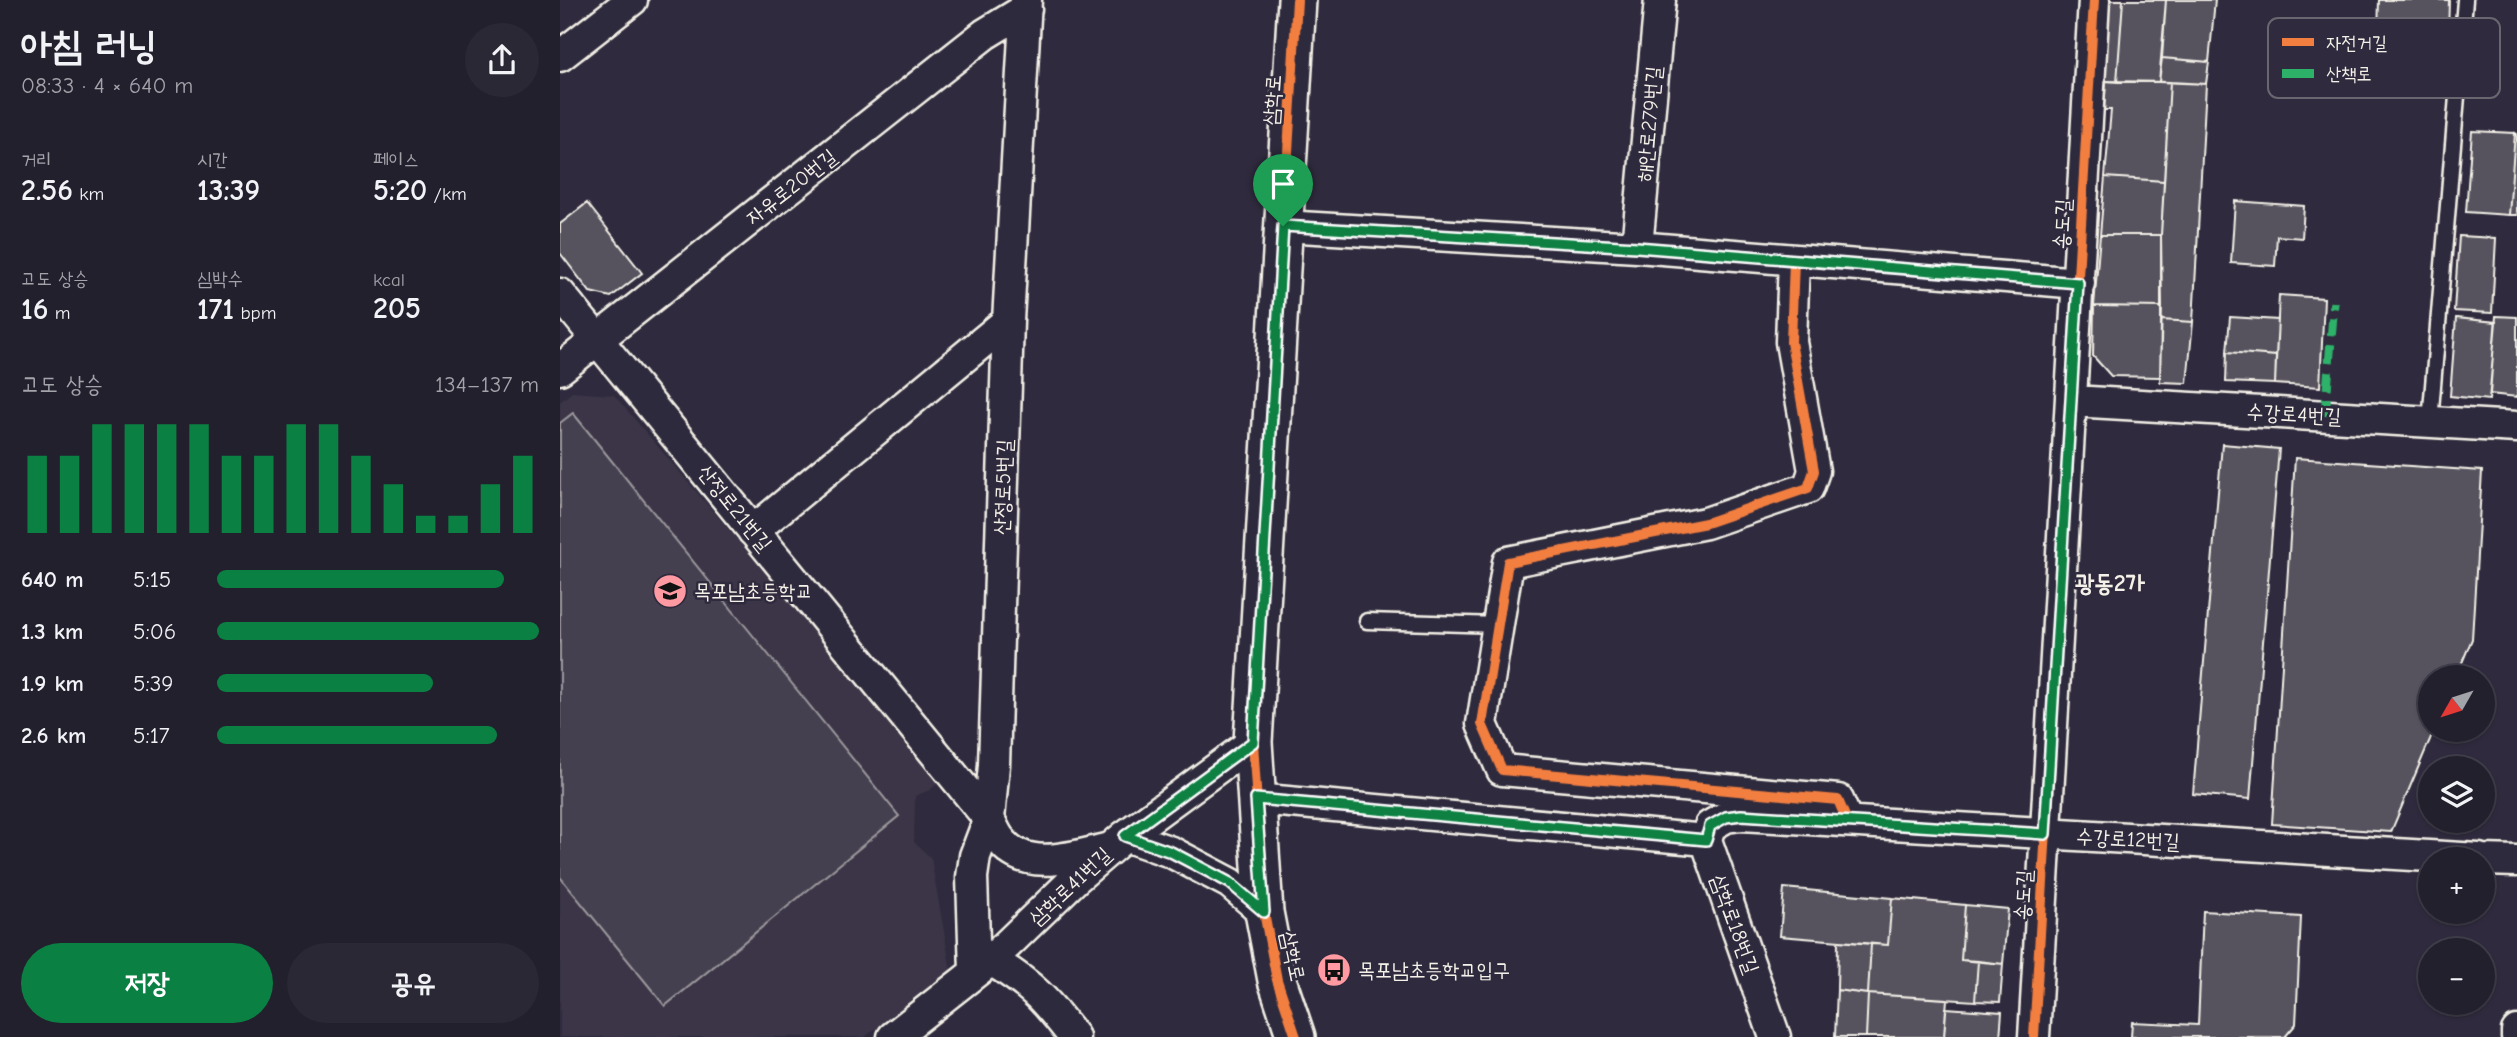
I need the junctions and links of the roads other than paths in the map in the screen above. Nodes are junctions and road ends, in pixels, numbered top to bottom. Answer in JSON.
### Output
{"nodes":[{"id":1,"x":632,"y":0,"type":"edge"},
{"id":2,"x":1297,"y":0,"type":"edge"},
{"id":3,"x":1660,"y":0,"type":"edge"},
{"id":4,"x":2094,"y":0,"type":"edge"},
{"id":5,"x":2465,"y":0,"type":"edge"},
{"id":6,"x":1026,"y":4,"type":"edge"},
{"id":7,"x":2464,"y":18,"type":"edge"},
{"id":8,"x":560,"y":56,"type":"edge"},
{"id":9,"x":2457,"y":98,"type":"edge"},
{"id":10,"x":1283,"y":226,"type":"junction"},
{"id":11,"x":1637,"y":247,"type":"junction"},
{"id":12,"x":1794,"y":260,"type":"junction"},
{"id":13,"x":2078,"y":283,"type":"junction"},
{"id":14,"x":560,"y":294,"type":"edge"},
{"id":15,"x":1008,"y":321,"type":"junction"},
{"id":16,"x":597,"y":340,"type":"junction"},
{"id":17,"x":560,"y":369,"type":"edge"},
{"id":18,"x":2072,"y":401,"type":"junction"},
{"id":19,"x":2430,"y":422,"type":"junction"},
{"id":20,"x":2517,"y":427,"type":"edge"},
{"id":21,"x":753,"y":531,"type":"junction"},
{"id":22,"x":1367,"y":621,"type":"dead end"},
{"id":23,"x":1498,"y":625,"type":"junction"},
{"id":24,"x":1253,"y":742,"type":"junction"},
{"id":25,"x":1256,"y":799,"type":"junction"},
{"id":26,"x":989,"y":819,"type":"junction"},
{"id":27,"x":1847,"y":821,"type":"junction"},
{"id":28,"x":2045,"y":834,"type":"junction"},
{"id":29,"x":1706,"y":840,"type":"junction"},
{"id":30,"x":1117,"y":842,"type":"junction"},
{"id":31,"x":2418,"y":855,"type":"edge"},
{"id":32,"x":2495,"y":860,"type":"edge"},
{"id":33,"x":2517,"y":862,"type":"edge"},
{"id":34,"x":1264,"y":912,"type":"junction"},
{"id":35,"x":983,"y":966,"type":"junction"},
{"id":36,"x":2517,"y":1031,"type":"edge"},
{"id":37,"x":893,"y":1037,"type":"edge"},
{"id":38,"x":1074,"y":1037,"type":"edge"},
{"id":39,"x":1296,"y":1037,"type":"edge"},
{"id":40,"x":1775,"y":1037,"type":"edge"},
{"id":41,"x":2034,"y":1037,"type":"edge"},
{"id":42,"x":2517,"y":1037,"type":"edge"}],
"edges":[{"from":1,"to":8,"type":"street"},
{"from":2,"to":10,"type":"street","name":"삼학로"},
{"from":3,"to":11,"type":"street","name":"해안로279번길"},
{"from":4,"to":13,"type":"street","name":"송도길"},
{"from":5,"to":7,"type":"lane"},
{"from":6,"to":15,"type":"street","name":"산정로5번길"},
{"from":6,"to":16,"type":"street","name":"자유로20번길"},
{"from":9,"to":19,"type":"lane"},
{"from":10,"to":11,"type":"street"},
{"from":10,"to":24,"type":"street","name":"삼학로"},
{"from":11,"to":12,"type":"street"},
{"from":12,"to":13,"type":"street"},
{"from":12,"to":23,"type":"street"},
{"from":13,"to":18,"type":"street","name":"송도길"},
{"from":14,"to":16,"type":"street","name":"산정로21번길"},
{"from":15,"to":21,"type":"street"},
{"from":15,"to":26,"type":"street","name":"산정로5번길"},
{"from":16,"to":17,"type":"street","name":"자유로20번길"},
{"from":16,"to":21,"type":"street","name":"산정로21번길"},
{"from":18,"to":19,"type":"street","name":"수강로4번길"},
{"from":18,"to":28,"type":"street","name":"송도길"},
{"from":19,"to":20,"type":"street","name":"수강로4번길"},
{"from":21,"to":26,"type":"street","name":"산정로21번길"},
{"from":22,"to":23,"type":"lane"},
{"from":23,"to":27,"type":"street"},
{"from":24,"to":25,"type":"street","name":"삼학로"},
{"from":24,"to":30,"type":"street","name":"삼학로41번길"},
{"from":25,"to":29,"type":"street"},
{"from":25,"to":34,"type":"street","name":"삼학로"},
{"from":26,"to":30,"type":"street","name":"산정로21번길"},
{"from":26,"to":35,"type":"street","name":"산정로5번길"},
{"from":27,"to":28,"type":"street","name":"수강로12번길"},
{"from":27,"to":29,"type":"street","name":"수강로12번길"},
{"from":28,"to":31,"type":"street","name":"수강로12번길"},
{"from":28,"to":41,"type":"street","name":"송도길"},
{"from":29,"to":40,"type":"street","name":"삼학로18번길"},
{"from":30,"to":34,"type":"street"},
{"from":30,"to":35,"type":"street","name":"삼학로41번길"},
{"from":32,"to":33,"type":"street","name":"수강로12번길"},
{"from":34,"to":39,"type":"street","name":"삼학로"},
{"from":35,"to":37,"type":"street","name":"삼학로41번길"},
{"from":35,"to":38,"type":"street"},
{"from":36,"to":42,"type":"street"}]}
